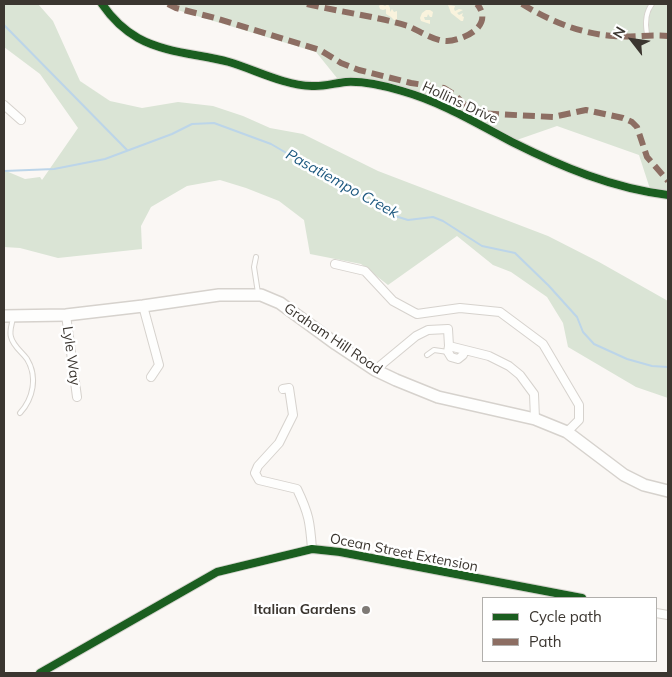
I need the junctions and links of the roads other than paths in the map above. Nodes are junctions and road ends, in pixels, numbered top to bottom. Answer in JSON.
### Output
{"nodes":[{"id":1,"x":102,"y":4,"type":"edge"},
{"id":2,"x":652,"y":4,"type":"edge"},
{"id":3,"x":646,"y":34,"type":"dead end"},
{"id":4,"x":4,"y":105,"type":"edge"},
{"id":5,"x":20,"y":120,"type":"dead end"},
{"id":6,"x":668,"y":195,"type":"edge"},
{"id":7,"x":256,"y":257,"type":"dead end"},
{"id":8,"x":335,"y":264,"type":"dead end"},
{"id":9,"x":258,"y":295,"type":"junction"},
{"id":10,"x":144,"y":306,"type":"junction"},
{"id":11,"x":66,"y":315,"type":"junction"},
{"id":12,"x":8,"y":316,"type":"edge"},
{"id":13,"x":448,"y":349,"type":"junction"},
{"id":14,"x":427,"y":355,"type":"dead end"},
{"id":15,"x":375,"y":370,"type":"junction"},
{"id":16,"x":151,"y":376,"type":"dead end"},
{"id":17,"x":283,"y":389,"type":"dead end"},
{"id":18,"x":77,"y":397,"type":"dead end"},
{"id":19,"x":20,"y":413,"type":"dead end"},
{"id":20,"x":535,"y":419,"type":"junction"},
{"id":21,"x":567,"y":432,"type":"junction"},
{"id":22,"x":668,"y":491,"type":"edge"},
{"id":23,"x":312,"y":549,"type":"junction"},
{"id":24,"x":577,"y":597,"type":"edge"},
{"id":25,"x":40,"y":673,"type":"edge"}],
"edges":[{"from":1,"to":6,"type":"street","name":"Hollins Drive"},
{"from":2,"to":3,"type":"lane"},
{"from":4,"to":5,"type":"street"},
{"from":7,"to":9,"type":"lane"},
{"from":8,"to":21,"type":"street"},
{"from":9,"to":10,"type":"main road","name":"Graham Hill Road"},
{"from":9,"to":15,"type":"main road","name":"Graham Hill Road"},
{"from":10,"to":11,"type":"main road","name":"Graham Hill Road"},
{"from":10,"to":16,"type":"street"},
{"from":11,"to":12,"type":"main road","name":"Graham Hill Road"},
{"from":11,"to":18,"type":"street","name":"Lyle Way"},
{"from":12,"to":19,"type":"lane"},
{"from":13,"to":14,"type":"lane"},
{"from":13,"to":15,"type":"street"},
{"from":13,"to":20,"type":"street"},
{"from":15,"to":20,"type":"main road","name":"Graham Hill Road"},
{"from":17,"to":23,"type":"street"},
{"from":20,"to":21,"type":"main road","name":"Graham Hill Road"},
{"from":21,"to":22,"type":"main road","name":"Graham Hill Road"},
{"from":23,"to":24,"type":"street","name":"Ocean Street Extension"},
{"from":23,"to":25,"type":"street","name":"Ocean Street Extension"}]}
